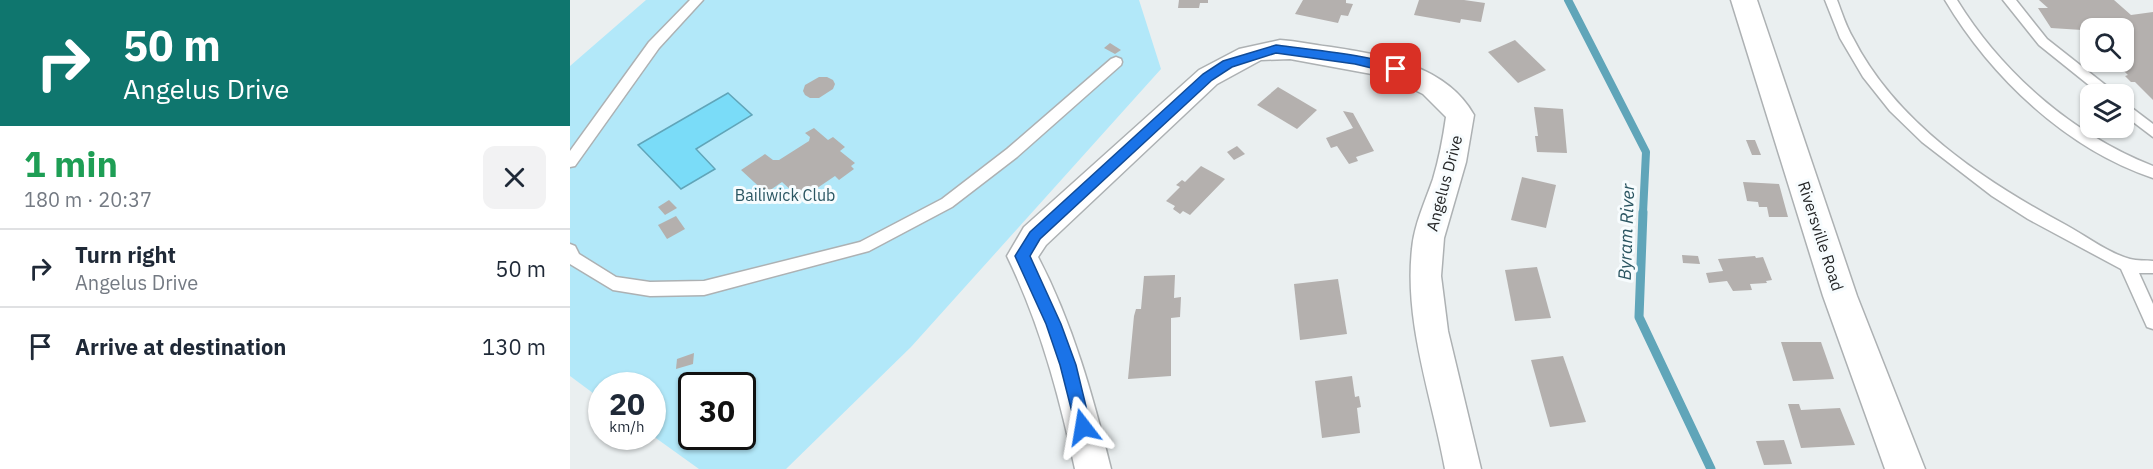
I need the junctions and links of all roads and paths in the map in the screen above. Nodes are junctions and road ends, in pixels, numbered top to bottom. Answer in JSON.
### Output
{"nodes":[{"id":1,"x":697,"y":0,"type":"edge"},
{"id":2,"x":1744,"y":0,"type":"edge"},
{"id":3,"x":1832,"y":0,"type":"edge"},
{"id":4,"x":1951,"y":0,"type":"edge"},
{"id":5,"x":2009,"y":0,"type":"edge"},
{"id":6,"x":1116,"y":62,"type":"dead end"},
{"id":7,"x":2096,"y":84,"type":"edge"},
{"id":8,"x":2134,"y":116,"type":"edge"},
{"id":9,"x":2153,"y":132,"type":"edge"},
{"id":10,"x":570,"y":162,"type":"edge"},
{"id":11,"x":2153,"y":172,"type":"edge"},
{"id":12,"x":570,"y":250,"type":"edge"},
{"id":13,"x":2127,"y":264,"type":"junction"},
{"id":14,"x":2153,"y":267,"type":"edge"},
{"id":15,"x":2153,"y":322,"type":"edge"},
{"id":16,"x":1093,"y":469,"type":"edge"},
{"id":17,"x":1463,"y":469,"type":"edge"},
{"id":18,"x":1905,"y":469,"type":"edge"}],
"edges":[{"from":1,"to":10,"type":"lane"},
{"from":2,"to":18,"type":"street","name":"Riversville Road"},
{"from":3,"to":13,"type":"lane"},
{"from":4,"to":11,"type":"lane"},
{"from":5,"to":7,"type":"lane"},
{"from":6,"to":12,"type":"lane"},
{"from":8,"to":9,"type":"lane"},
{"from":13,"to":14,"type":"lane"},
{"from":13,"to":15,"type":"lane"},
{"from":16,"to":17,"type":"street","name":"Angelus Drive"}]}
